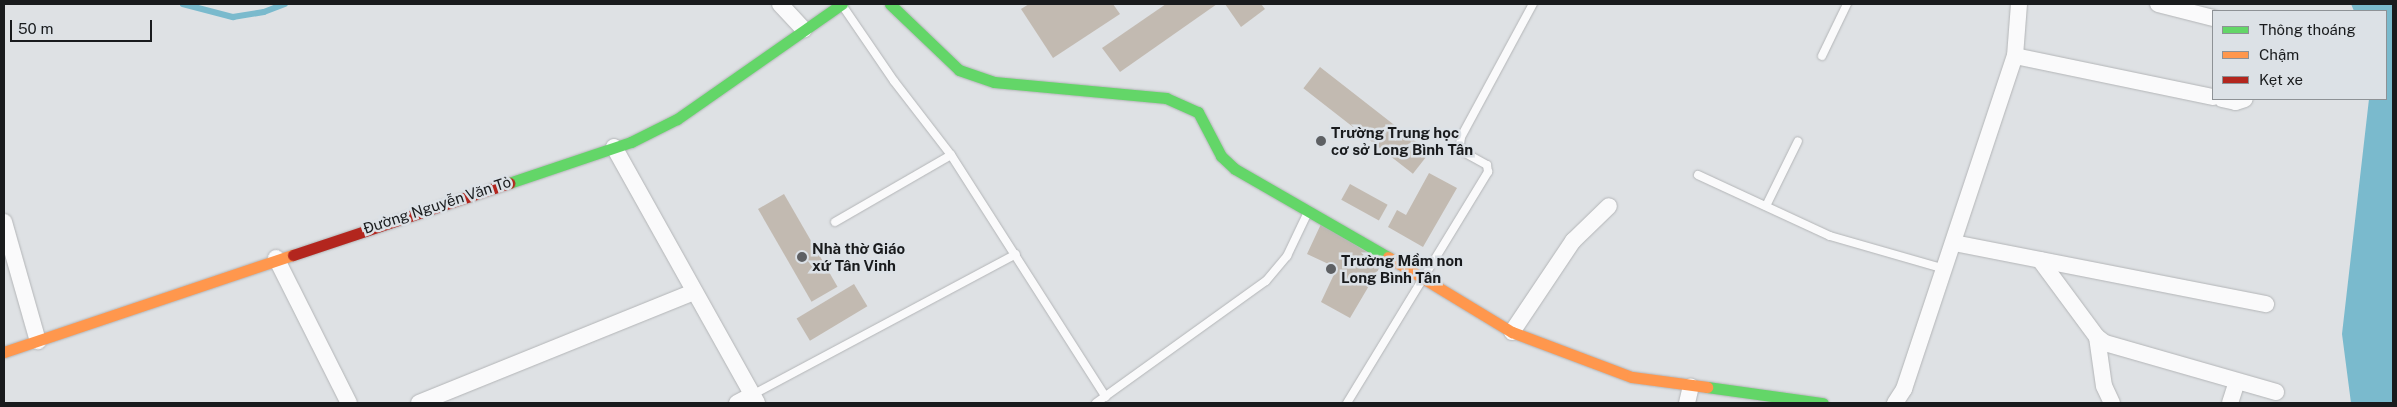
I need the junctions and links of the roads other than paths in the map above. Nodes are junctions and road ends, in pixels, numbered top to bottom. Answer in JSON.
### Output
{"nodes":[{"id":1,"x":780,"y":4,"type":"edge"},
{"id":2,"x":842,"y":4,"type":"edge"},
{"id":3,"x":890,"y":4,"type":"edge"},
{"id":4,"x":1533,"y":4,"type":"edge"},
{"id":5,"x":1848,"y":4,"type":"edge"},
{"id":6,"x":2019,"y":4,"type":"edge"},
{"id":7,"x":2158,"y":4,"type":"edge"},
{"id":8,"x":2212,"y":18,"type":"edge"},
{"id":9,"x":804,"y":30,"type":"junction"},
{"id":10,"x":1822,"y":56,"type":"dead end"},
{"id":11,"x":2015,"y":56,"type":"junction"},
{"id":12,"x":2212,"y":97,"type":"edge"},
{"id":13,"x":2227,"y":100,"type":"edge"},
{"id":14,"x":2242,"y":100,"type":"edge"},
{"id":15,"x":1798,"y":141,"type":"dead end"},
{"id":16,"x":614,"y":147,"type":"junction"},
{"id":17,"x":951,"y":155,"type":"junction"},
{"id":18,"x":1698,"y":175,"type":"dead end"},
{"id":19,"x":1609,"y":206,"type":"dead end"},
{"id":20,"x":1766,"y":206,"type":"junction"},
{"id":21,"x":1309,"y":210,"type":"junction"},
{"id":22,"x":4,"y":222,"type":"edge"},
{"id":23,"x":835,"y":222,"type":"dead end"},
{"id":24,"x":1954,"y":243,"type":"junction"},
{"id":25,"x":1016,"y":254,"type":"junction"},
{"id":26,"x":276,"y":258,"type":"junction"},
{"id":27,"x":2040,"y":260,"type":"junction"},
{"id":28,"x":1945,"y":269,"type":"junction"},
{"id":29,"x":1424,"y":278,"type":"junction"},
{"id":30,"x":694,"y":292,"type":"junction"},
{"id":31,"x":2266,"y":304,"type":"dead end"},
{"id":32,"x":1512,"y":332,"type":"junction"},
{"id":33,"x":2097,"y":337,"type":"junction"},
{"id":34,"x":38,"y":341,"type":"junction"},
{"id":35,"x":4,"y":352,"type":"edge"},
{"id":36,"x":2238,"y":382,"type":"junction"},
{"id":37,"x":1691,"y":386,"type":"junction"},
{"id":38,"x":2276,"y":392,"type":"dead end"},
{"id":39,"x":1106,"y":397,"type":"junction"},
{"id":40,"x":755,"y":399,"type":"edge"},
{"id":41,"x":349,"y":403,"type":"edge"},
{"id":42,"x":419,"y":403,"type":"edge"},
{"id":43,"x":737,"y":403,"type":"edge"},
{"id":44,"x":1096,"y":403,"type":"edge"},
{"id":45,"x":1347,"y":403,"type":"edge"},
{"id":46,"x":1687,"y":403,"type":"edge"},
{"id":47,"x":1823,"y":403,"type":"edge"},
{"id":48,"x":1895,"y":403,"type":"edge"},
{"id":49,"x":2112,"y":403,"type":"edge"},
{"id":50,"x":2230,"y":403,"type":"edge"}],
"edges":[{"from":1,"to":9,"type":"street"},
{"from":2,"to":9,"type":"street","name":"Đường Nguyễn Văn Tỏ"},
{"from":2,"to":17,"type":"lane"},
{"from":3,"to":21,"type":"street"},
{"from":4,"to":29,"type":"lane"},
{"from":5,"to":10,"type":"lane"},
{"from":6,"to":11,"type":"street"},
{"from":7,"to":8,"type":"street"},
{"from":9,"to":16,"type":"street","name":"Đường Nguyễn Văn Tỏ"},
{"from":11,"to":12,"type":"street"},
{"from":11,"to":24,"type":"street"},
{"from":13,"to":14,"type":"street"},
{"from":15,"to":20,"type":"lane"},
{"from":16,"to":26,"type":"street","name":"Đường Nguyễn Văn Tỏ"},
{"from":16,"to":30,"type":"street"},
{"from":17,"to":23,"type":"lane"},
{"from":17,"to":25,"type":"lane"},
{"from":18,"to":20,"type":"lane"},
{"from":19,"to":32,"type":"street"},
{"from":20,"to":28,"type":"lane"},
{"from":21,"to":29,"type":"street"},
{"from":21,"to":39,"type":"lane"},
{"from":22,"to":34,"type":"street"},
{"from":24,"to":27,"type":"street"},
{"from":24,"to":28,"type":"street"},
{"from":25,"to":39,"type":"lane"},
{"from":25,"to":40,"type":"lane"},
{"from":26,"to":34,"type":"street","name":"Đường Nguyễn Văn Tỏ"},
{"from":26,"to":41,"type":"street"},
{"from":27,"to":31,"type":"street"},
{"from":27,"to":33,"type":"street"},
{"from":28,"to":48,"type":"street"},
{"from":29,"to":32,"type":"street"},
{"from":29,"to":45,"type":"lane"},
{"from":30,"to":40,"type":"street"},
{"from":30,"to":42,"type":"street"},
{"from":32,"to":37,"type":"street"},
{"from":33,"to":36,"type":"street"},
{"from":33,"to":49,"type":"street"},
{"from":34,"to":35,"type":"street","name":"Đường Nguyễn Văn Tỏ"},
{"from":36,"to":38,"type":"street"},
{"from":36,"to":50,"type":"street"},
{"from":37,"to":46,"type":"street"},
{"from":37,"to":47,"type":"street"},
{"from":39,"to":44,"type":"lane"},
{"from":40,"to":43,"type":"street"}]}
